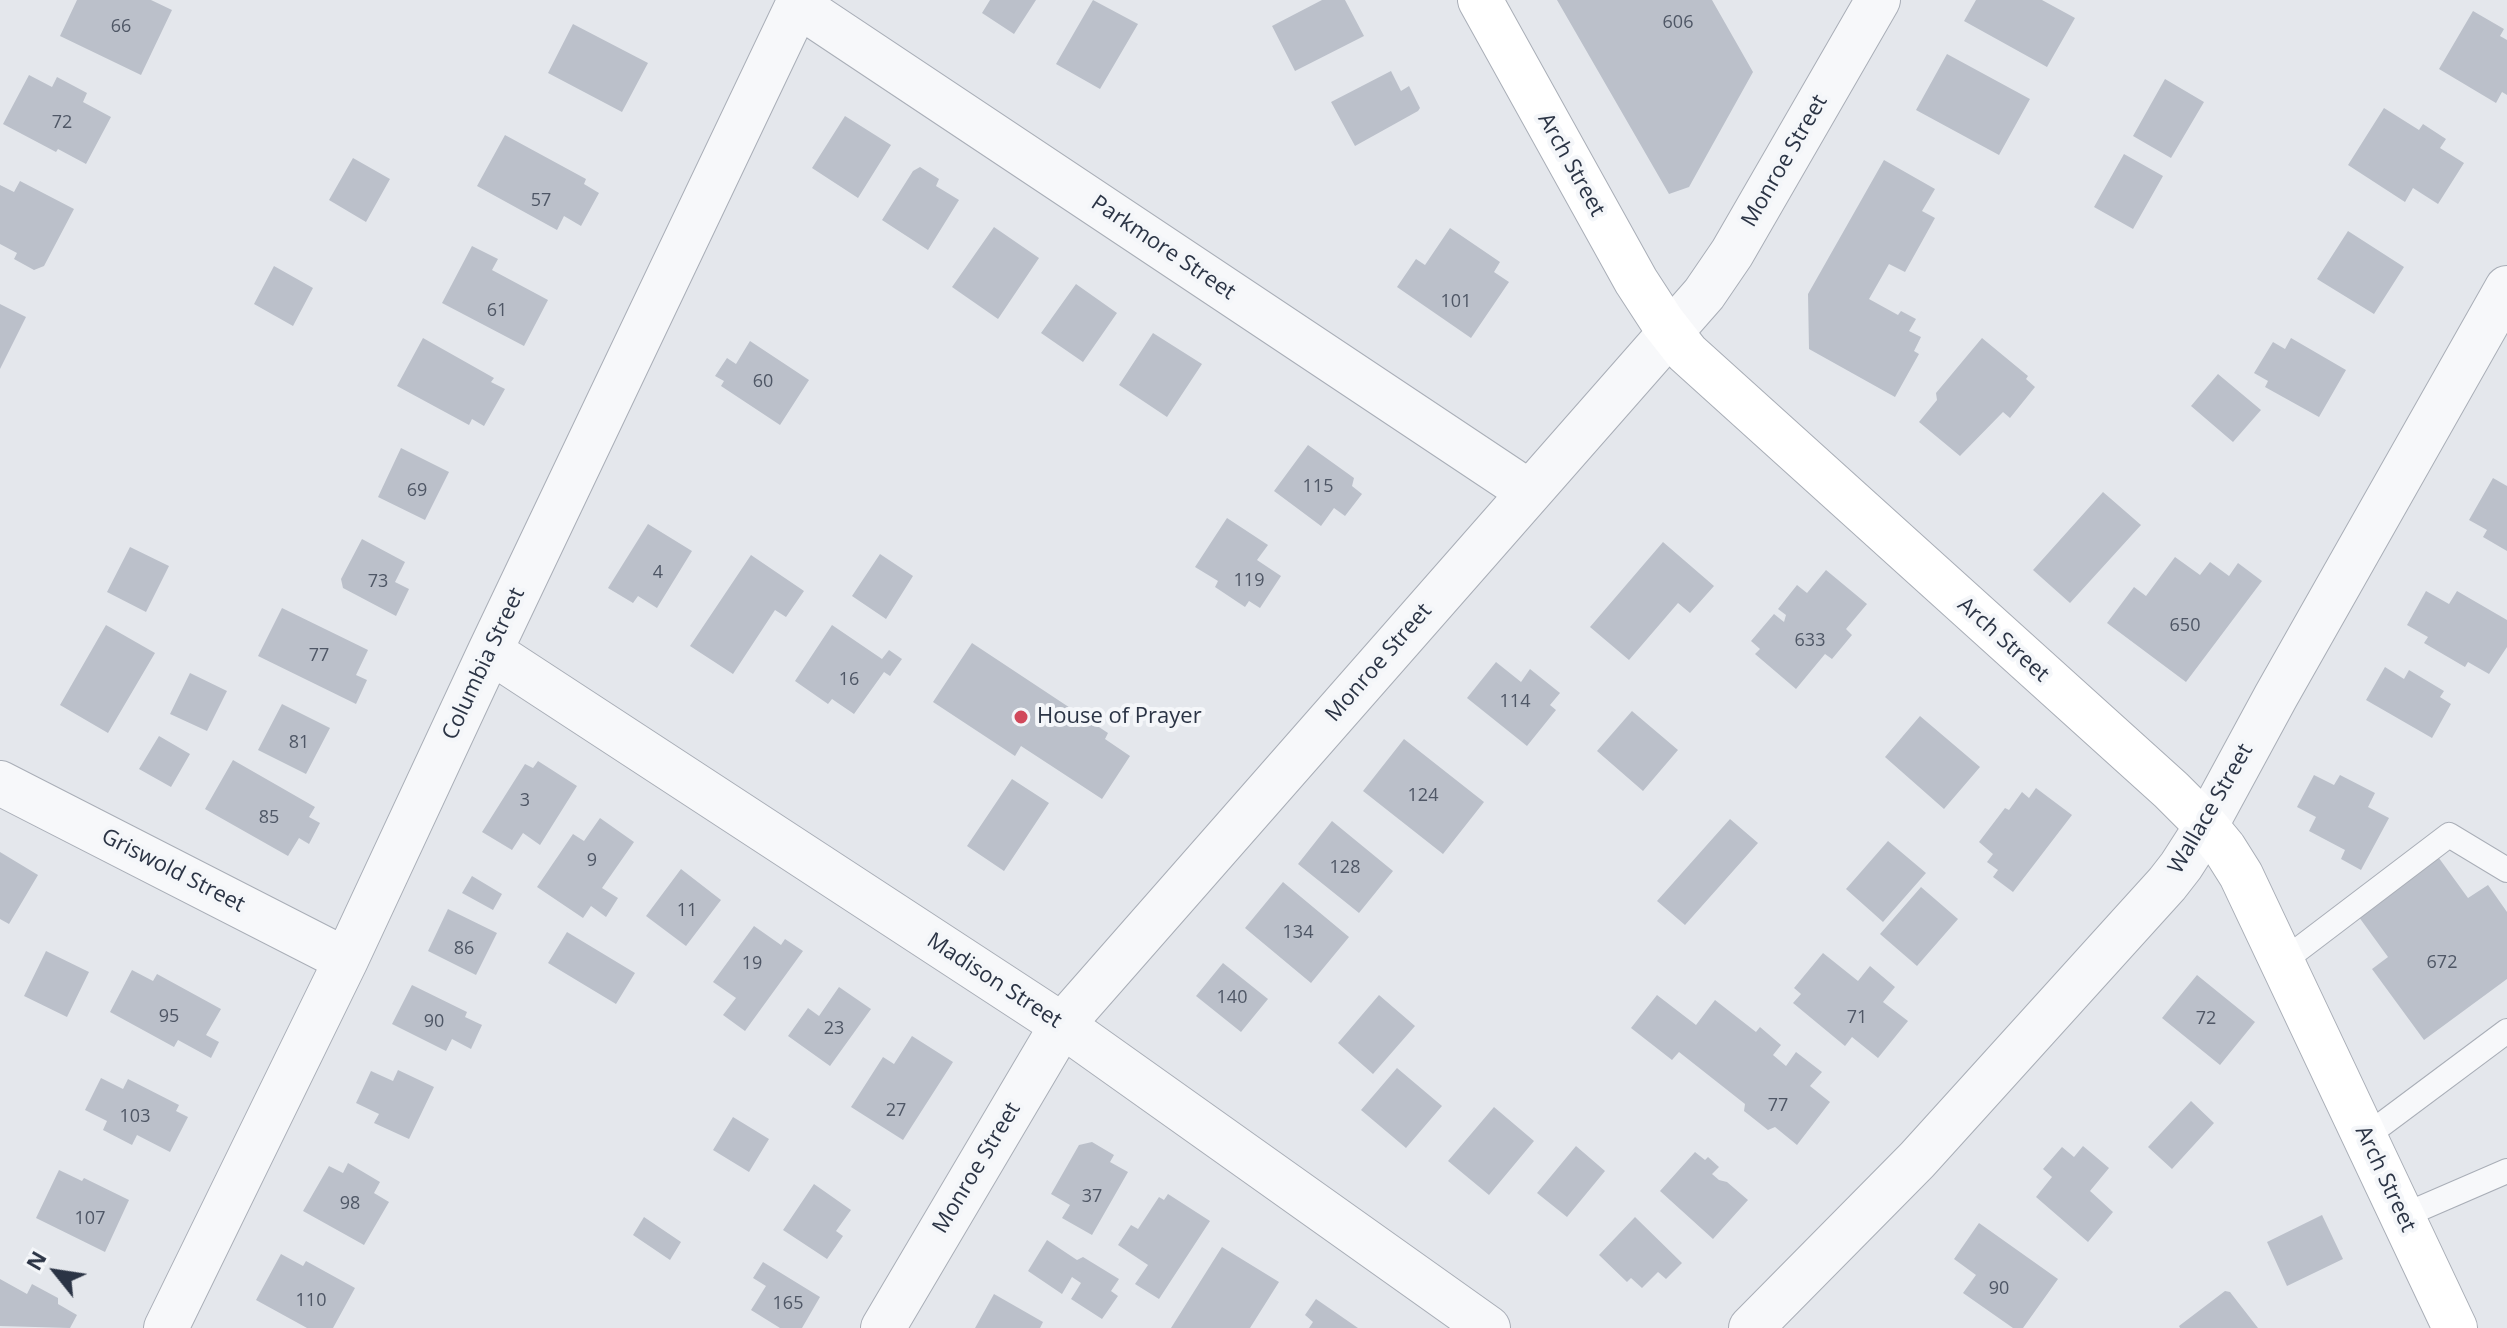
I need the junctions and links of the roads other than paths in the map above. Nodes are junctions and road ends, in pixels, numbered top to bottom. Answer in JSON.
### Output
{"nodes":[{"id":1,"x":1480,"y":0,"type":"edge"},
{"id":2,"x":1878,"y":0,"type":"edge"},
{"id":3,"x":799,"y":2,"type":"edge"},
{"id":4,"x":2507,"y":288,"type":"edge"},
{"id":5,"x":1672,"y":333,"type":"junction"},
{"id":6,"x":1529,"y":492,"type":"junction"},
{"id":7,"x":490,"y":651,"type":"junction"},
{"id":8,"x":0,"y":783,"type":"edge"},
{"id":9,"x":2205,"y":826,"type":"junction"},
{"id":10,"x":2507,"y":870,"type":"edge"},
{"id":11,"x":346,"y":960,"type":"junction"},
{"id":12,"x":2282,"y":962,"type":"junction"},
{"id":13,"x":1062,"y":1025,"type":"junction"},
{"id":14,"x":2507,"y":1031,"type":"edge"},
{"id":15,"x":2365,"y":1137,"type":"junction"},
{"id":16,"x":2507,"y":1171,"type":"edge"},
{"id":17,"x":2403,"y":1216,"type":"junction"},
{"id":18,"x":166,"y":1328,"type":"edge"},
{"id":19,"x":883,"y":1328,"type":"edge"},
{"id":20,"x":1488,"y":1328,"type":"edge"},
{"id":21,"x":1751,"y":1328,"type":"edge"},
{"id":22,"x":2455,"y":1328,"type":"edge"}],
"edges":[{"from":1,"to":5,"type":"main road","name":"Arch Street"},
{"from":2,"to":5,"type":"street","name":"Monroe Street"},
{"from":3,"to":6,"type":"street","name":"Parkmore Street"},
{"from":3,"to":7,"type":"street","name":"Columbia Street"},
{"from":4,"to":9,"type":"street","name":"Wallace Street"},
{"from":5,"to":6,"type":"street","name":"Monroe Street"},
{"from":5,"to":9,"type":"main road","name":"Arch Street"},
{"from":6,"to":13,"type":"street","name":"Monroe Street"},
{"from":7,"to":11,"type":"street","name":"Columbia Street"},
{"from":7,"to":13,"type":"street","name":"Madison Street"},
{"from":8,"to":11,"type":"street","name":"Griswold Street"},
{"from":9,"to":12,"type":"main road","name":"Arch Street"},
{"from":9,"to":21,"type":"street","name":"Wallace Street"},
{"from":10,"to":12,"type":"lane"},
{"from":11,"to":18,"type":"street","name":"Columbia Street"},
{"from":12,"to":15,"type":"main road","name":"Arch Street"},
{"from":13,"to":19,"type":"street","name":"Monroe Street"},
{"from":13,"to":20,"type":"street","name":"Madison Street"},
{"from":14,"to":15,"type":"lane"},
{"from":15,"to":17,"type":"main road","name":"Arch Street"},
{"from":16,"to":17,"type":"lane"},
{"from":17,"to":22,"type":"main road","name":"Arch Street"}]}
